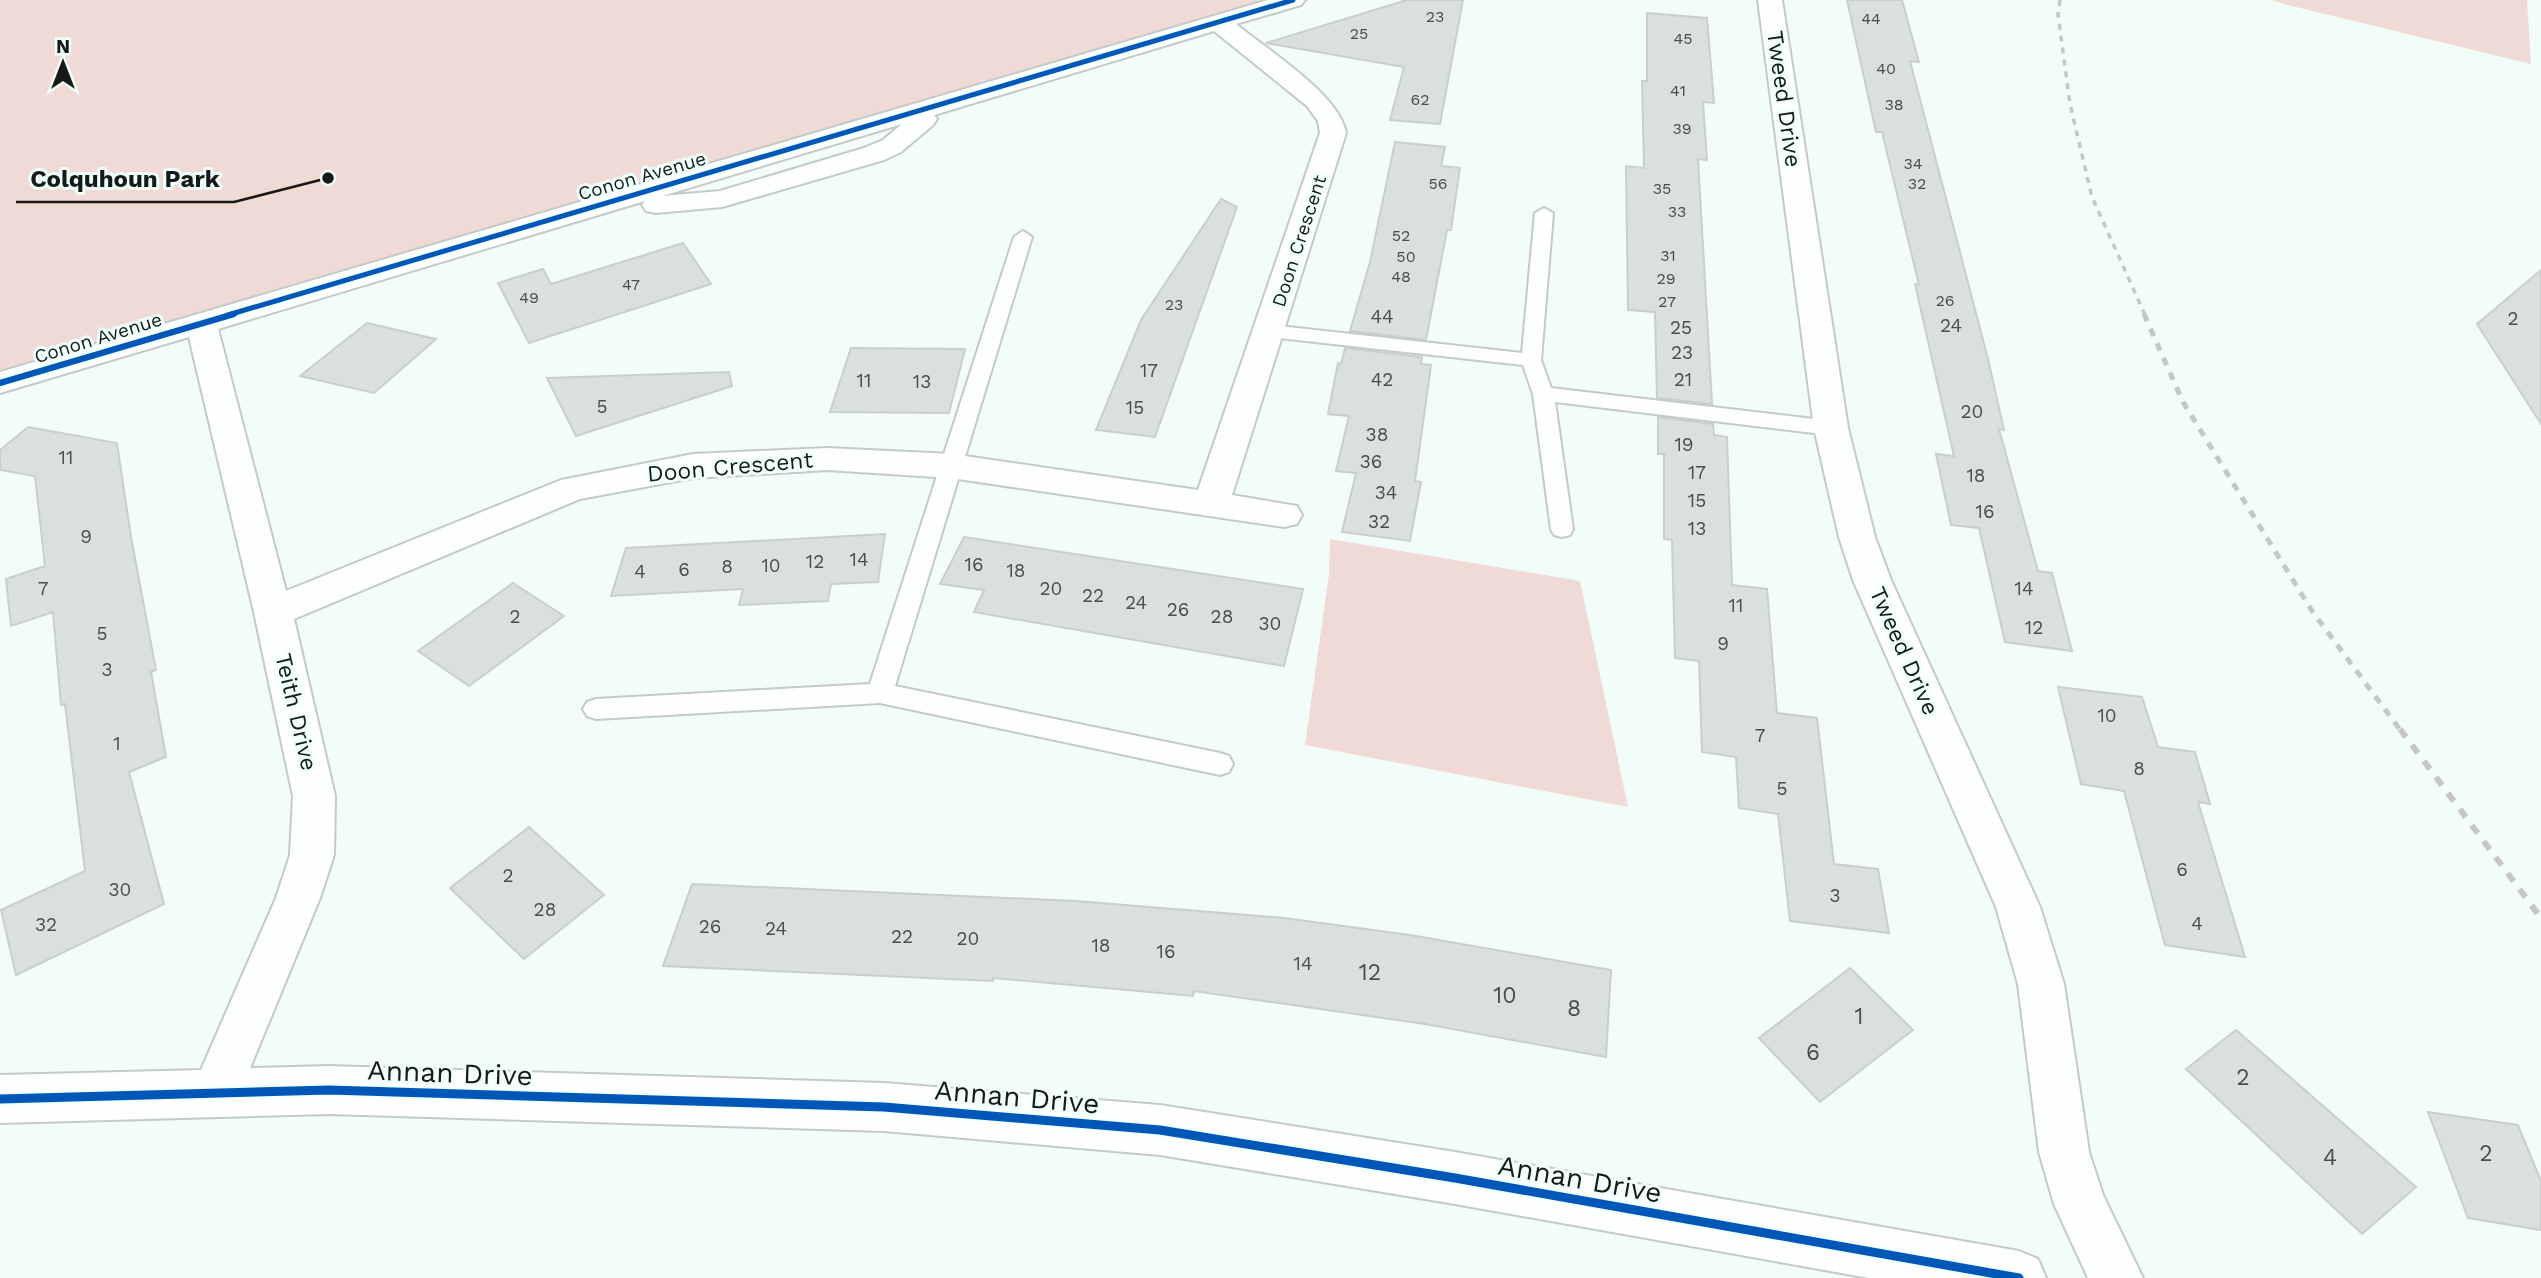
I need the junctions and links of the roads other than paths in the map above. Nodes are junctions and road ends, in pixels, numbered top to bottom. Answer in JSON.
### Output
{"nodes":[{"id":1,"x":1293,"y":0,"type":"edge"},
{"id":2,"x":1770,"y":0,"type":"edge"},
{"id":3,"x":1218,"y":22,"type":"junction"},
{"id":4,"x":1545,"y":213,"type":"dead end"},
{"id":5,"x":1023,"y":237,"type":"dead end"},
{"id":6,"x":201,"y":323,"type":"junction"},
{"id":7,"x":1270,"y":331,"type":"junction"},
{"id":8,"x":1531,"y":360,"type":"junction"},
{"id":9,"x":0,"y":383,"type":"edge"},
{"id":10,"x":1543,"y":394,"type":"junction"},
{"id":11,"x":1831,"y":428,"type":"junction"},
{"id":12,"x":951,"y":466,"type":"junction"},
{"id":13,"x":1210,"y":504,"type":"junction"},
{"id":14,"x":1284,"y":515,"type":"dead end"},
{"id":15,"x":1562,"y":529,"type":"dead end"},
{"id":16,"x":273,"y":612,"type":"junction"},
{"id":17,"x":880,"y":693,"type":"junction"},
{"id":18,"x":596,"y":709,"type":"dead end"},
{"id":19,"x":1220,"y":764,"type":"dead end"},
{"id":20,"x":216,"y":1092,"type":"junction"},
{"id":21,"x":0,"y":1099,"type":"edge"},
{"id":22,"x":2019,"y":1278,"type":"edge"},
{"id":23,"x":2116,"y":1278,"type":"edge"}],
"edges":[{"from":1,"to":3,"type":"street","name":"Conon Avenue"},
{"from":2,"to":11,"type":"street","name":"Tweed Drive"},
{"from":3,"to":6,"type":"street","name":"Conon Avenue"},
{"from":3,"to":7,"type":"street","name":"Doon Crescent"},
{"from":4,"to":8,"type":"lane"},
{"from":5,"to":12,"type":"lane"},
{"from":6,"to":9,"type":"street","name":"Conon Avenue"},
{"from":6,"to":16,"type":"street","name":"Teith Drive"},
{"from":7,"to":8,"type":"lane"},
{"from":7,"to":13,"type":"street","name":"Doon Crescent"},
{"from":8,"to":10,"type":"lane"},
{"from":10,"to":11,"type":"lane"},
{"from":10,"to":15,"type":"lane"},
{"from":11,"to":23,"type":"street","name":"Tweed Drive"},
{"from":12,"to":13,"type":"street","name":"Doon Crescent"},
{"from":12,"to":16,"type":"street","name":"Doon Crescent"},
{"from":12,"to":17,"type":"lane"},
{"from":13,"to":14,"type":"street","name":"Doon Crescent"},
{"from":16,"to":20,"type":"street","name":"Teith Drive"},
{"from":17,"to":18,"type":"lane"},
{"from":17,"to":19,"type":"lane"},
{"from":20,"to":21,"type":"street","name":"Annan Drive"},
{"from":20,"to":22,"type":"street","name":"Annan Drive"}]}
